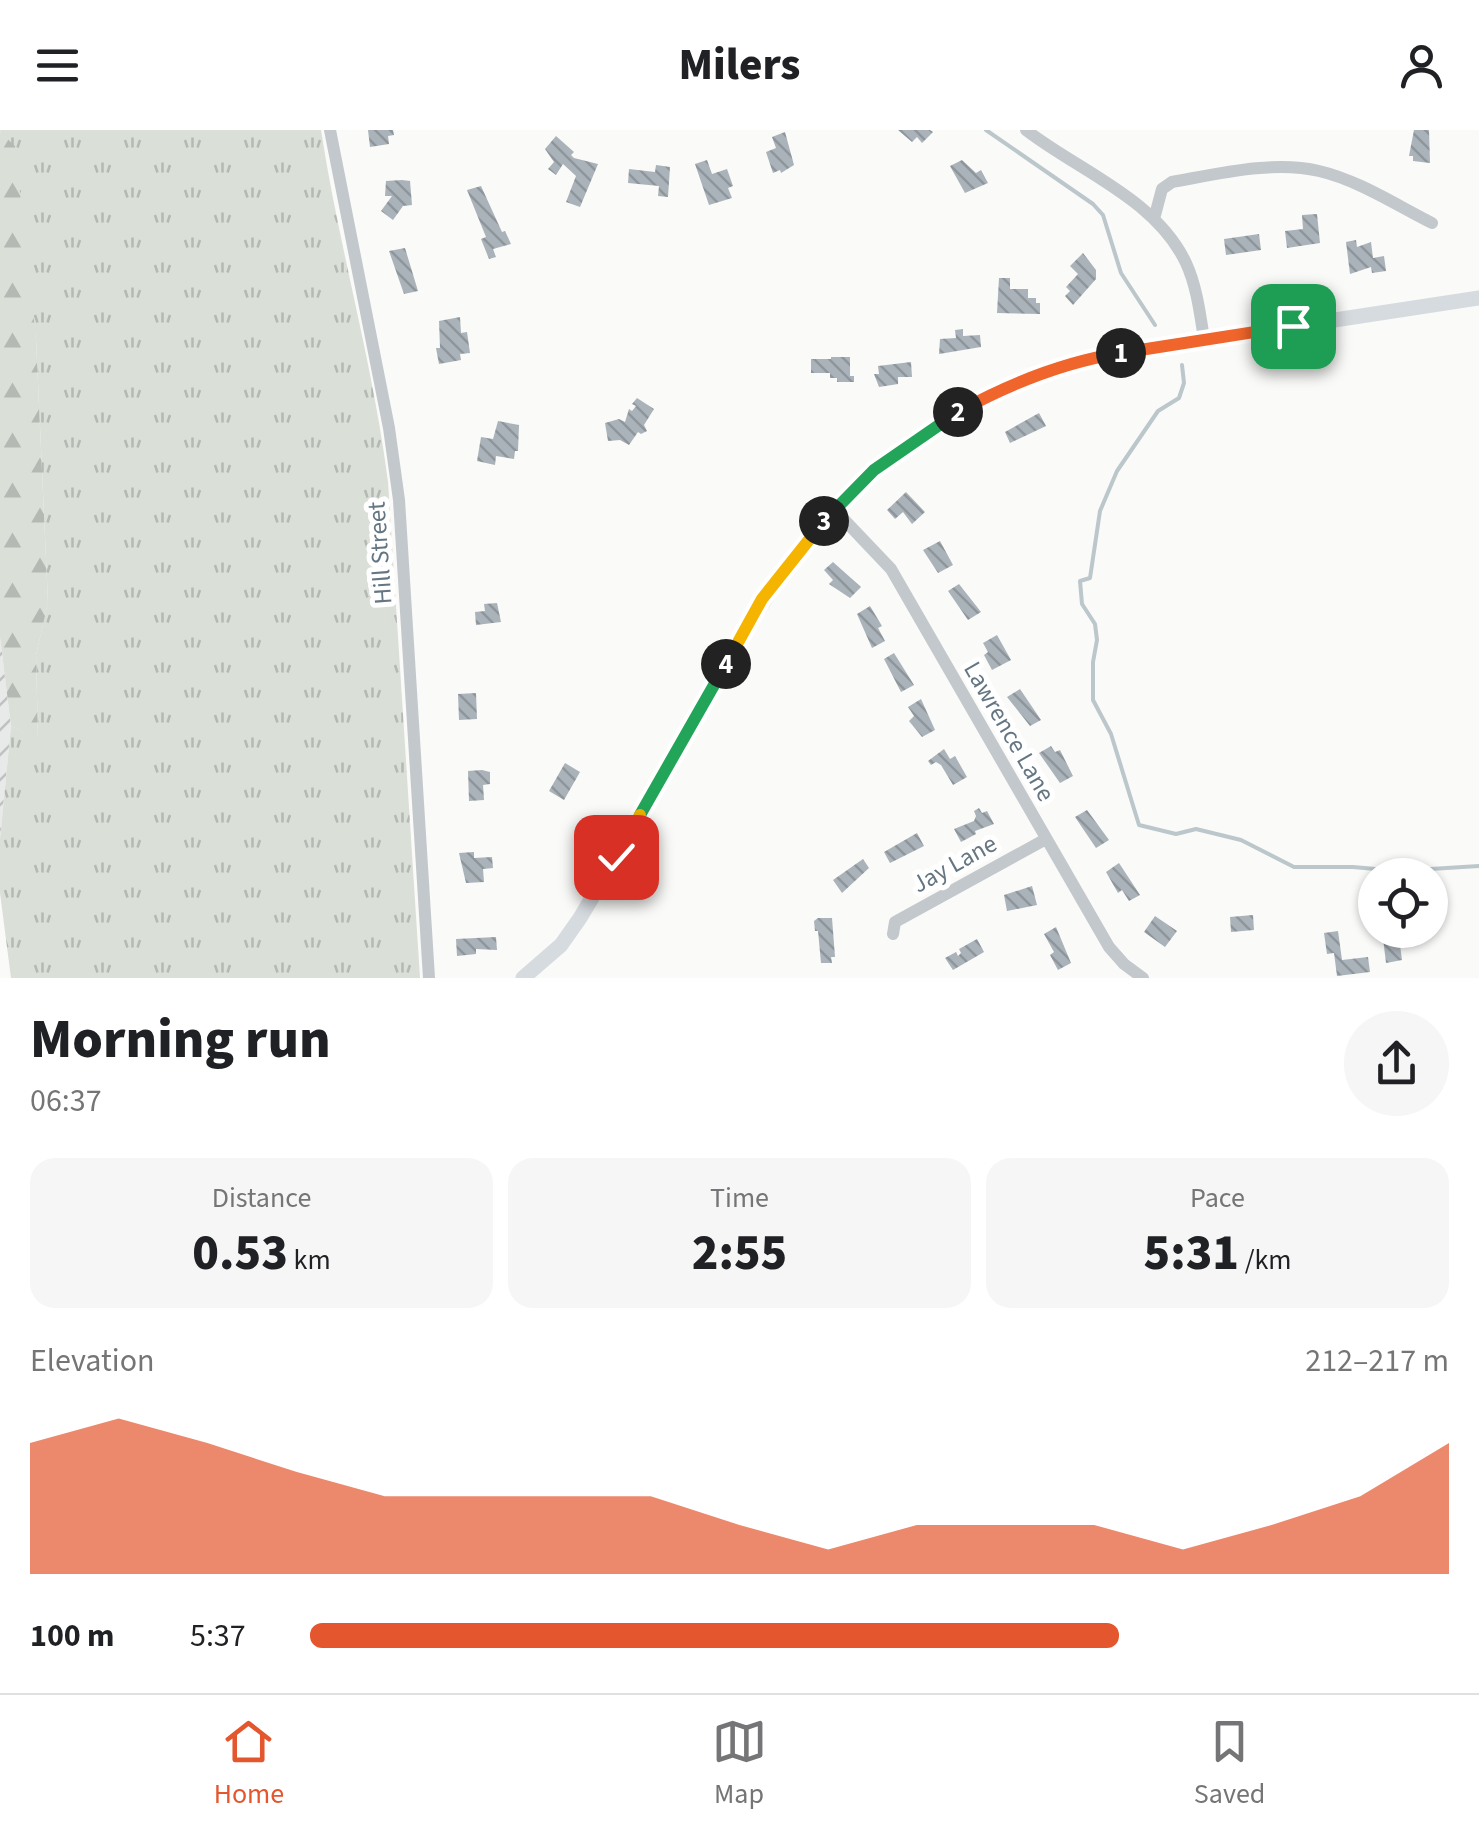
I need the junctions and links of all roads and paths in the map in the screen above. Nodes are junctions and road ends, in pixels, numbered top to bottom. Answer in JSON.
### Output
{"nodes":[{"id":1,"x":330,"y":130,"type":"edge"},
{"id":2,"x":1026,"y":130,"type":"edge"},
{"id":3,"x":1154,"y":219,"type":"junction"},
{"id":4,"x":1432,"y":223,"type":"dead end"},
{"id":5,"x":1479,"y":298,"type":"edge"},
{"id":6,"x":1204,"y":339,"type":"junction"},
{"id":7,"x":834,"y":509,"type":"junction"},
{"id":8,"x":1046,"y":839,"type":"junction"},
{"id":9,"x":893,"y":934,"type":"dead end"},
{"id":10,"x":429,"y":978,"type":"edge"},
{"id":11,"x":523,"y":978,"type":"edge"},
{"id":12,"x":1144,"y":978,"type":"edge"}],
"edges":[{"from":1,"to":10,"type":"street","name":"Hill Street"},
{"from":2,"to":3,"type":"street"},
{"from":3,"to":4,"type":"street"},
{"from":3,"to":6,"type":"street"},
{"from":5,"to":6,"type":"main road"},
{"from":6,"to":7,"type":"main road"},
{"from":7,"to":8,"type":"street","name":"Lawrence Lane"},
{"from":7,"to":11,"type":"main road"},
{"from":8,"to":9,"type":"street","name":"Jay Lane"},
{"from":8,"to":12,"type":"street","name":"Lawrence Lane"}]}
